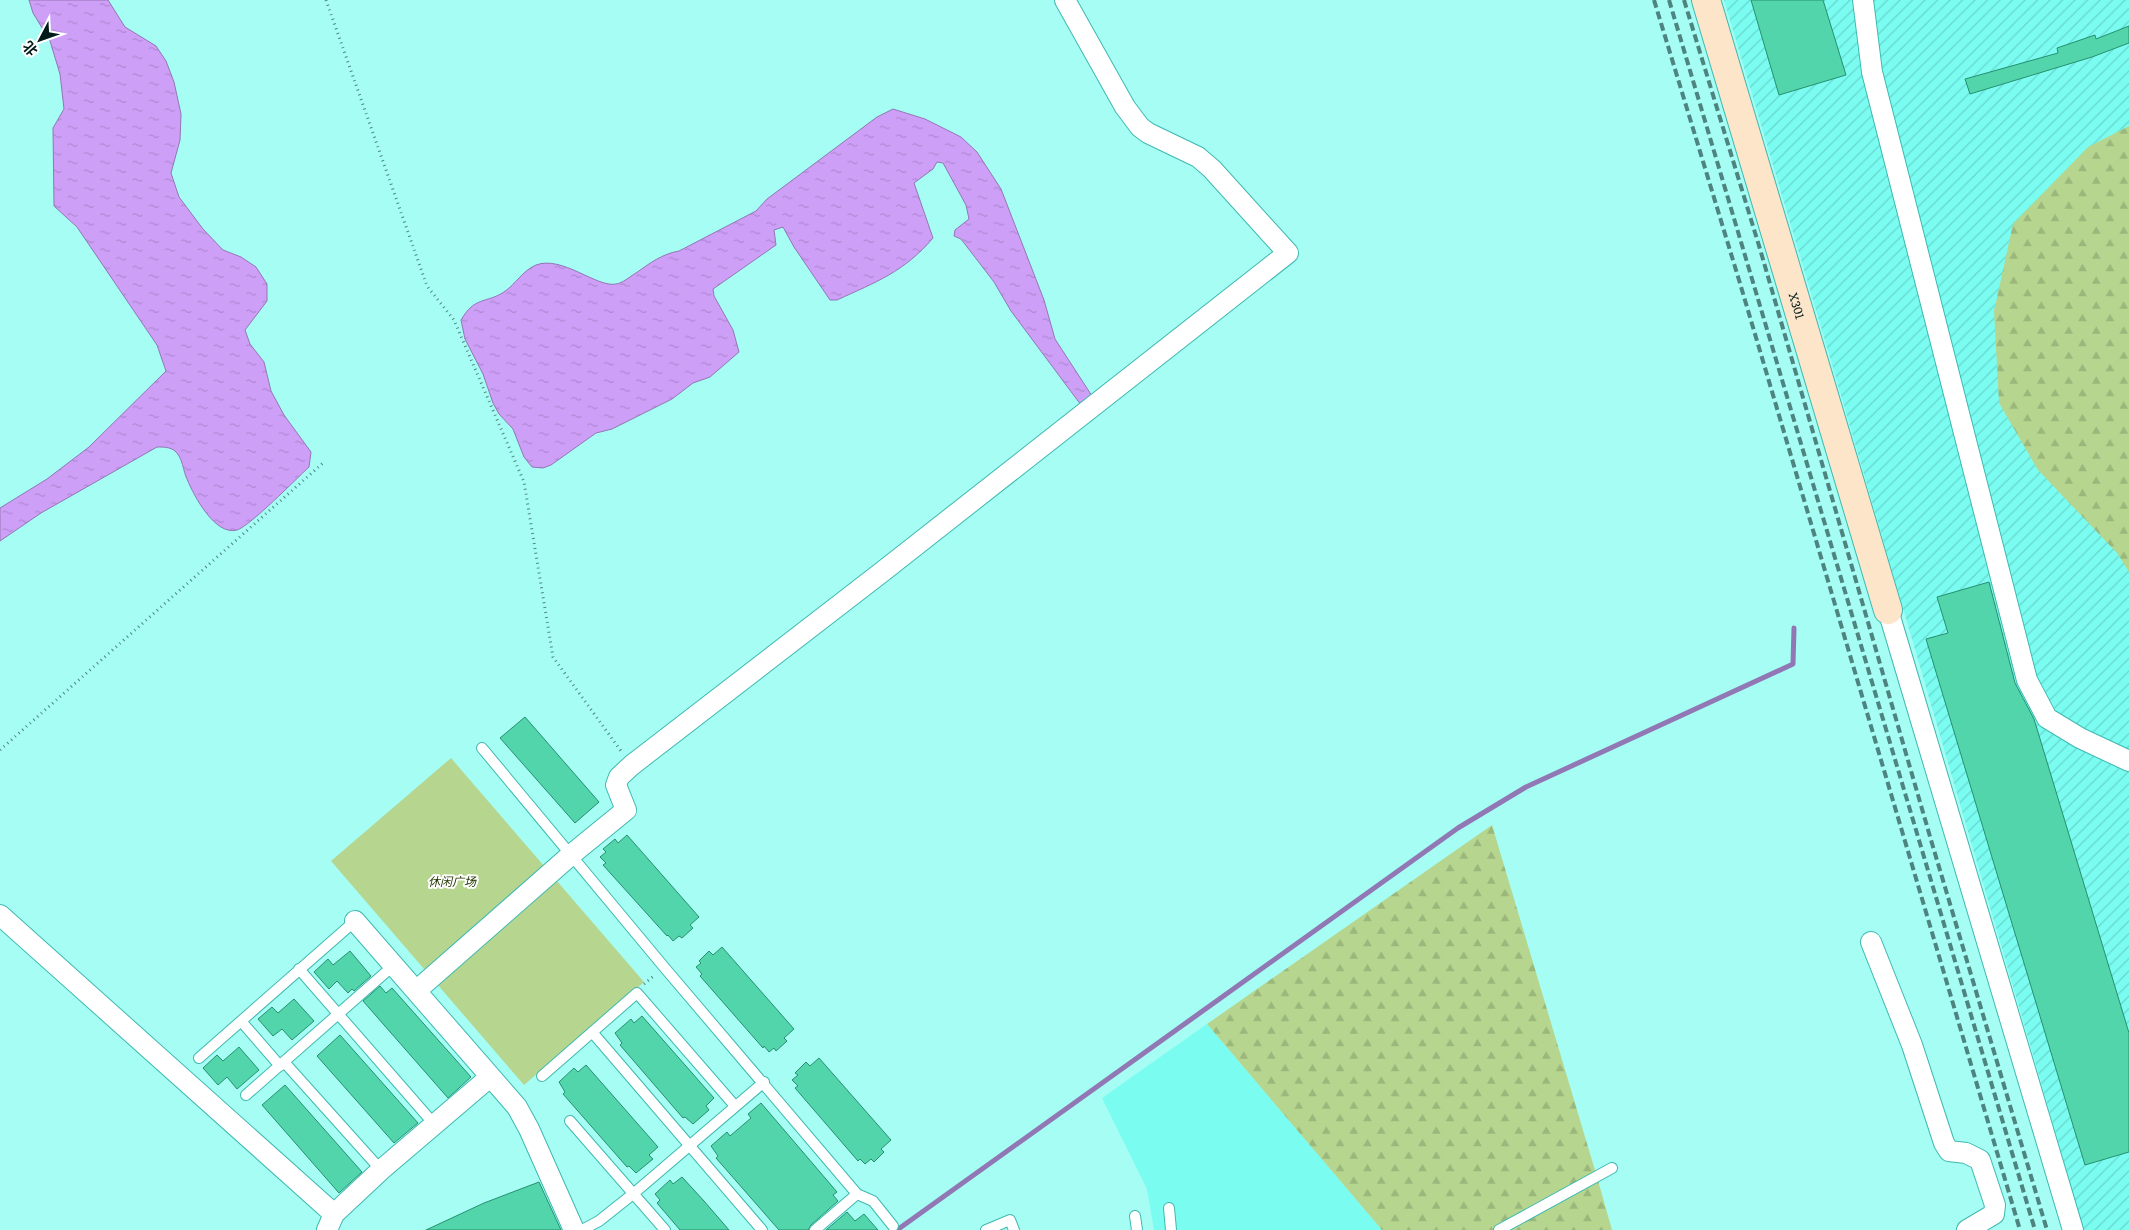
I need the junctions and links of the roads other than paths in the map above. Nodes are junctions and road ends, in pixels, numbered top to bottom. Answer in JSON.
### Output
{"nodes":[{"id":1,"x":1065,"y":0,"type":"edge"},
{"id":2,"x":1706,"y":0,"type":"edge"},
{"id":3,"x":1863,"y":0,"type":"edge"},
{"id":4,"x":1888,"y":610,"type":"joint"},
{"id":5,"x":482,"y":748,"type":"dead end"},
{"id":6,"x":2129,"y":761,"type":"edge"},
{"id":7,"x":572,"y":854,"type":"junction"},
{"id":8,"x":0,"y":915,"type":"edge"},
{"id":9,"x":355,"y":921,"type":"joint"},
{"id":10,"x":1871,"y":942,"type":"dead end"},
{"id":11,"x":394,"y":965,"type":"junction"},
{"id":12,"x":299,"y":969,"type":"junction"},
{"id":13,"x":416,"y":991,"type":"junction"},
{"id":14,"x":338,"y":1015,"type":"junction"},
{"id":15,"x":241,"y":1021,"type":"junction"},
{"id":16,"x":592,"y":1032,"type":"junction"},
{"id":17,"x":199,"y":1058,"type":"dead end"},
{"id":18,"x":283,"y":1064,"type":"junction"},
{"id":19,"x":542,"y":1076,"type":"dead end"},
{"id":20,"x":490,"y":1077,"type":"junction"},
{"id":21,"x":764,"y":1082,"type":"junction"},
{"id":22,"x":246,"y":1095,"type":"dead end"},
{"id":23,"x":736,"y":1106,"type":"junction"},
{"id":24,"x":570,"y":1121,"type":"dead end"},
{"id":25,"x":434,"y":1124,"type":"junction"},
{"id":26,"x":690,"y":1146,"type":"junction"},
{"id":27,"x":1612,"y":1168,"type":"dead end"},
{"id":28,"x":381,"y":1170,"type":"junction"},
{"id":29,"x":633,"y":1194,"type":"junction"},
{"id":30,"x":857,"y":1194,"type":"junction"},
{"id":31,"x":1168,"y":1208,"type":"dead end"},
{"id":32,"x":1135,"y":1216,"type":"dead end"},
{"id":33,"x":330,"y":1222,"type":"edge"},
{"id":34,"x":893,"y":1226,"type":"dead end"},
{"id":35,"x":574,"y":1230,"type":"edge"},
{"id":36,"x":582,"y":1230,"type":"edge"},
{"id":37,"x":665,"y":1230,"type":"edge"},
{"id":38,"x":762,"y":1230,"type":"edge"},
{"id":39,"x":815,"y":1230,"type":"edge"},
{"id":40,"x":986,"y":1230,"type":"edge"},
{"id":41,"x":1014,"y":1230,"type":"edge"},
{"id":42,"x":1137,"y":1230,"type":"edge"},
{"id":43,"x":1171,"y":1230,"type":"edge"},
{"id":44,"x":1500,"y":1230,"type":"edge"},
{"id":45,"x":1967,"y":1230,"type":"edge"},
{"id":46,"x":2073,"y":1230,"type":"edge"}],
"edges":[{"from":1,"to":7,"type":"street"},
{"from":2,"to":4,"type":"main road","name":"X301","number":"X301"},
{"from":3,"to":6,"type":"street"},
{"from":4,"to":46,"type":"street"},
{"from":5,"to":7,"type":"lane"},
{"from":7,"to":13,"type":"street"},
{"from":7,"to":21,"type":"lane"},
{"from":8,"to":33,"type":"street"},
{"from":9,"to":11,"type":"street"},
{"from":9,"to":12,"type":"lane"},
{"from":10,"to":45,"type":"street"},
{"from":11,"to":13,"type":"street"},
{"from":11,"to":14,"type":"lane"},
{"from":12,"to":14,"type":"lane"},
{"from":12,"to":15,"type":"lane"},
{"from":13,"to":20,"type":"street"},
{"from":14,"to":18,"type":"lane"},
{"from":14,"to":25,"type":"lane"},
{"from":15,"to":17,"type":"lane"},
{"from":15,"to":18,"type":"lane"},
{"from":16,"to":19,"type":"lane"},
{"from":16,"to":23,"type":"lane"},
{"from":16,"to":26,"type":"lane"},
{"from":18,"to":22,"type":"lane"},
{"from":18,"to":28,"type":"lane"},
{"from":20,"to":25,"type":"street"},
{"from":20,"to":35,"type":"street"},
{"from":21,"to":23,"type":"lane"},
{"from":21,"to":30,"type":"lane"},
{"from":23,"to":26,"type":"lane"},
{"from":24,"to":29,"type":"lane"},
{"from":25,"to":28,"type":"street"},
{"from":26,"to":29,"type":"lane"},
{"from":26,"to":38,"type":"lane"},
{"from":27,"to":44,"type":"lane"},
{"from":28,"to":33,"type":"street"},
{"from":29,"to":36,"type":"lane"},
{"from":29,"to":37,"type":"lane"},
{"from":30,"to":34,"type":"lane"},
{"from":30,"to":39,"type":"lane"},
{"from":31,"to":43,"type":"lane"},
{"from":32,"to":42,"type":"lane"},
{"from":40,"to":41,"type":"lane"}]}
